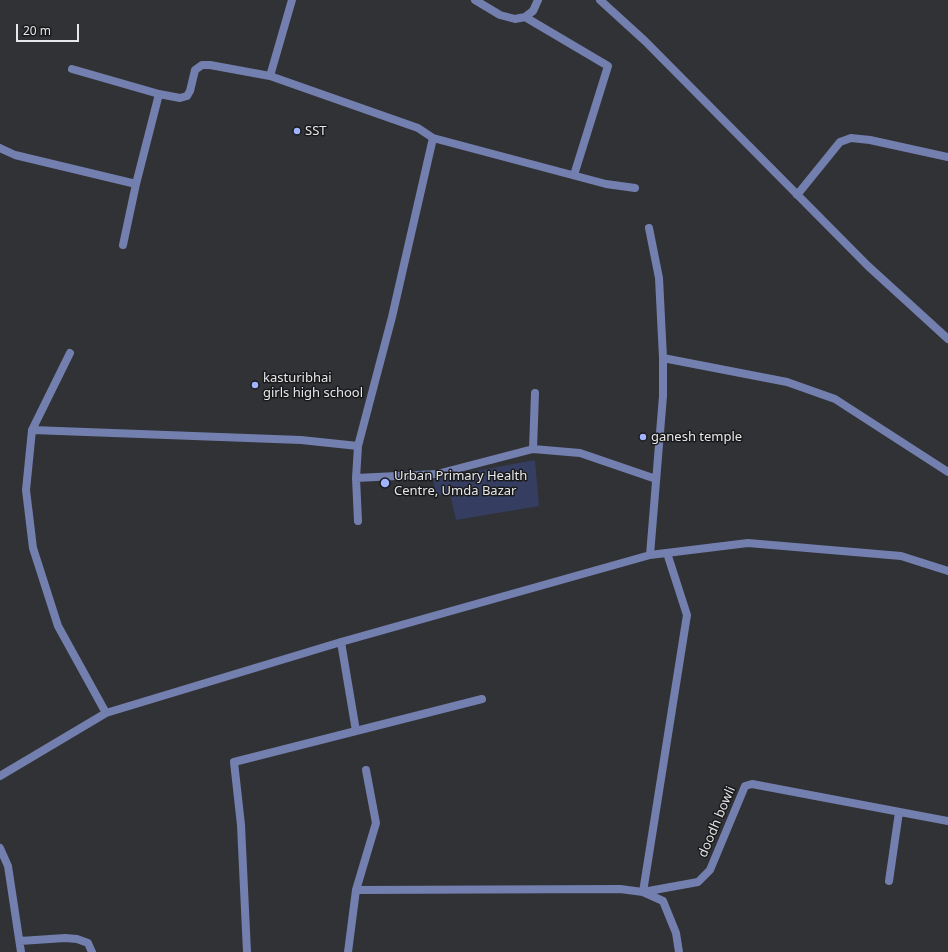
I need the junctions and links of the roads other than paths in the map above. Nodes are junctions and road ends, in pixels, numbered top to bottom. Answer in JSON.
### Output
{"nodes":[{"id":1,"x":292,"y":0,"type":"edge"},
{"id":2,"x":475,"y":0,"type":"edge"},
{"id":3,"x":538,"y":0,"type":"edge"},
{"id":4,"x":600,"y":0,"type":"edge"},
{"id":5,"x":525,"y":17,"type":"junction"},
{"id":6,"x":72,"y":69,"type":"dead end"},
{"id":7,"x":270,"y":76,"type":"junction"},
{"id":8,"x":159,"y":94,"type":"junction"},
{"id":9,"x":433,"y":138,"type":"junction"},
{"id":10,"x":0,"y":148,"type":"edge"},
{"id":11,"x":948,"y":157,"type":"edge"},
{"id":12,"x":574,"y":175,"type":"junction"},
{"id":13,"x":136,"y":184,"type":"junction"},
{"id":14,"x":635,"y":188,"type":"dead end"},
{"id":15,"x":797,"y":195,"type":"junction"},
{"id":16,"x":649,"y":228,"type":"dead end"},
{"id":17,"x":123,"y":245,"type":"dead end"},
{"id":18,"x":948,"y":339,"type":"edge"},
{"id":19,"x":70,"y":353,"type":"dead end"},
{"id":20,"x":663,"y":358,"type":"junction"},
{"id":21,"x":535,"y":393,"type":"dead end"},
{"id":22,"x":32,"y":430,"type":"junction"},
{"id":23,"x":358,"y":446,"type":"junction"},
{"id":24,"x":533,"y":449,"type":"junction"},
{"id":25,"x":948,"y":472,"type":"edge"},
{"id":26,"x":356,"y":478,"type":"junction"},
{"id":27,"x":656,"y":479,"type":"junction"},
{"id":28,"x":358,"y":521,"type":"dead end"},
{"id":29,"x":667,"y":553,"type":"junction"},
{"id":30,"x":650,"y":555,"type":"junction"},
{"id":31,"x":948,"y":571,"type":"edge"},
{"id":32,"x":341,"y":642,"type":"junction"},
{"id":33,"x":482,"y":699,"type":"dead end"},
{"id":34,"x":106,"y":713,"type":"junction"},
{"id":35,"x":356,"y":731,"type":"junction"},
{"id":36,"x":366,"y":770,"type":"dead end"},
{"id":37,"x":0,"y":776,"type":"edge"},
{"id":38,"x":899,"y":812,"type":"junction"},
{"id":39,"x":948,"y":821,"type":"edge"},
{"id":40,"x":0,"y":848,"type":"edge"},
{"id":41,"x":889,"y":881,"type":"dead end"},
{"id":42,"x":356,"y":890,"type":"junction"},
{"id":43,"x":643,"y":892,"type":"junction"},
{"id":44,"x":20,"y":941,"type":"junction"},
{"id":45,"x":21,"y":952,"type":"edge"},
{"id":46,"x":92,"y":952,"type":"edge"},
{"id":47,"x":247,"y":952,"type":"edge"},
{"id":48,"x":348,"y":952,"type":"edge"},
{"id":49,"x":679,"y":952,"type":"edge"}],
"edges":[{"from":1,"to":7,"type":"street"},
{"from":2,"to":5,"type":"street"},
{"from":3,"to":5,"type":"street"},
{"from":4,"to":15,"type":"street"},
{"from":5,"to":12,"type":"street"},
{"from":6,"to":8,"type":"street"},
{"from":7,"to":8,"type":"street"},
{"from":7,"to":9,"type":"street"},
{"from":8,"to":13,"type":"street"},
{"from":9,"to":12,"type":"street"},
{"from":9,"to":23,"type":"street"},
{"from":10,"to":13,"type":"street"},
{"from":11,"to":15,"type":"street"},
{"from":12,"to":14,"type":"street"},
{"from":13,"to":17,"type":"street"},
{"from":15,"to":18,"type":"street"},
{"from":16,"to":20,"type":"street"},
{"from":19,"to":22,"type":"street"},
{"from":20,"to":25,"type":"street"},
{"from":20,"to":27,"type":"street"},
{"from":21,"to":24,"type":"street"},
{"from":22,"to":23,"type":"street"},
{"from":22,"to":34,"type":"street"},
{"from":23,"to":26,"type":"street"},
{"from":24,"to":26,"type":"street"},
{"from":24,"to":27,"type":"street"},
{"from":26,"to":28,"type":"street"},
{"from":27,"to":30,"type":"street"},
{"from":29,"to":30,"type":"street"},
{"from":29,"to":31,"type":"street"},
{"from":29,"to":43,"type":"street"},
{"from":30,"to":32,"type":"street"},
{"from":32,"to":34,"type":"street"},
{"from":32,"to":35,"type":"street"},
{"from":33,"to":35,"type":"street"},
{"from":34,"to":37,"type":"street"},
{"from":35,"to":47,"type":"street"},
{"from":36,"to":42,"type":"street"},
{"from":38,"to":39,"type":"street"},
{"from":38,"to":41,"type":"street"},
{"from":38,"to":43,"type":"street","name":"doodh bowli"},
{"from":40,"to":44,"type":"street"},
{"from":42,"to":43,"type":"street"},
{"from":42,"to":48,"type":"street"},
{"from":43,"to":49,"type":"street"},
{"from":44,"to":45,"type":"street"},
{"from":44,"to":46,"type":"street"}]}
